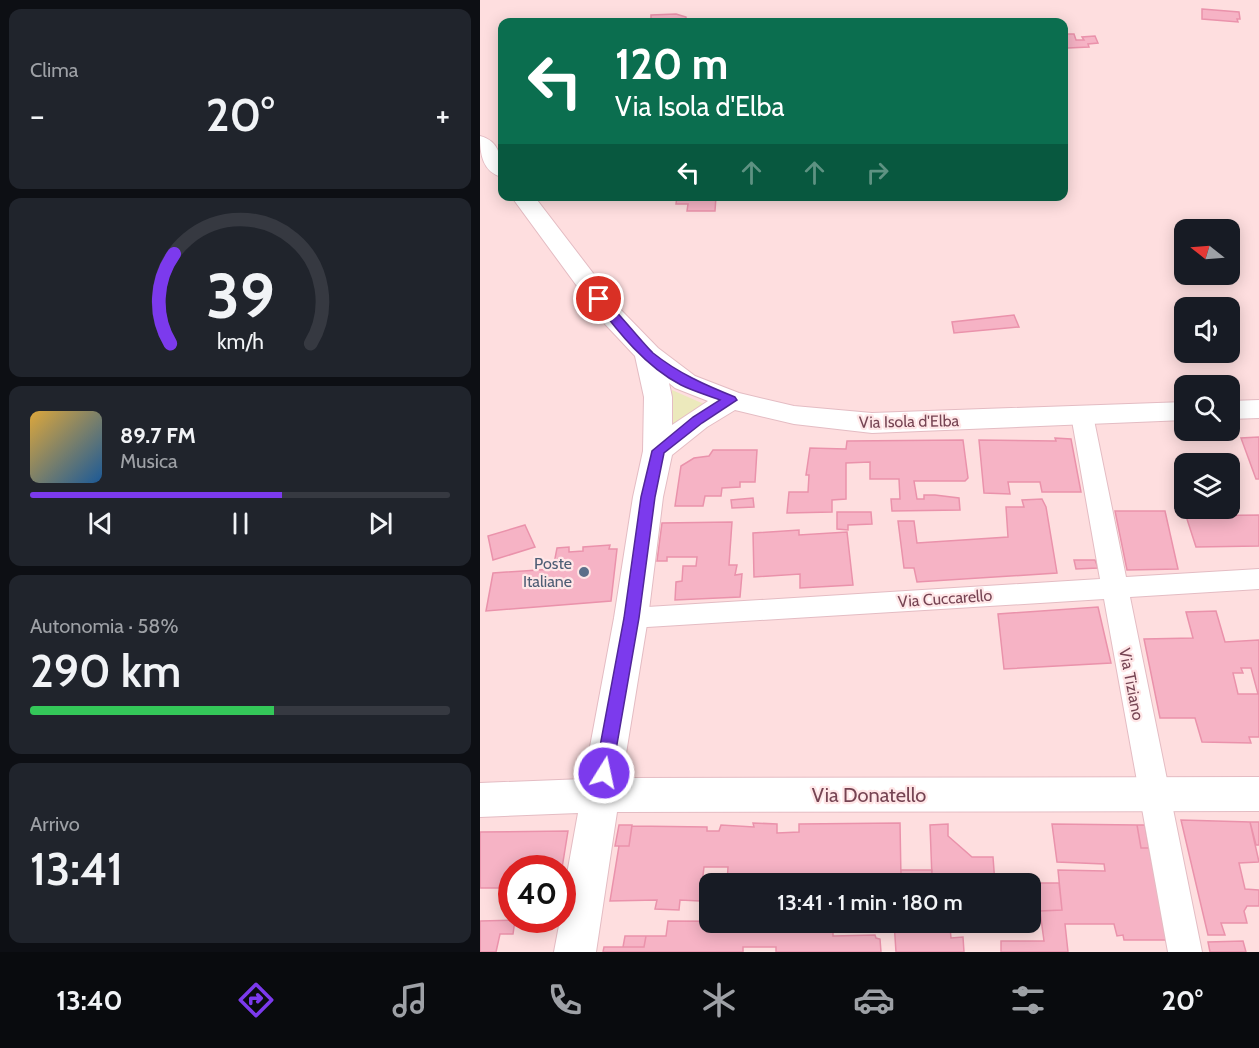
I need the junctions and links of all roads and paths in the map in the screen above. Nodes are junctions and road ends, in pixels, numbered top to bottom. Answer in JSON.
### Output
{"nodes":[{"id":1,"x":480,"y":142,"type":"edge"},
{"id":2,"x":498,"y":165,"type":"edge"},
{"id":3,"x":526,"y":201,"type":"edge"},
{"id":4,"x":648,"y":354,"type":"junction"},
{"id":5,"x":730,"y":400,"type":"junction"},
{"id":6,"x":1259,"y":409,"type":"edge"},
{"id":7,"x":1240,"y":410,"type":"edge"},
{"id":8,"x":1174,"y":411,"type":"edge"},
{"id":9,"x":1082,"y":415,"type":"junction"},
{"id":10,"x":658,"y":451,"type":"junction"},
{"id":11,"x":1259,"y":579,"type":"edge"},
{"id":12,"x":1114,"y":588,"type":"junction"},
{"id":13,"x":631,"y":618,"type":"junction"},
{"id":14,"x":1259,"y":794,"type":"edge"},
{"id":15,"x":600,"y":795,"type":"junction"},
{"id":16,"x":1153,"y":795,"type":"junction"},
{"id":17,"x":480,"y":800,"type":"edge"},
{"id":18,"x":575,"y":952,"type":"edge"},
{"id":19,"x":1185,"y":952,"type":"edge"}],
"edges":[{"from":1,"to":2,"type":"street"},
{"from":3,"to":4,"type":"street","name":"Via Isola d'Elba"},
{"from":4,"to":5,"type":"street","name":"Via Isola d'Elba"},
{"from":4,"to":10,"type":"street"},
{"from":5,"to":9,"type":"street","name":"Via Isola d'Elba"},
{"from":5,"to":10,"type":"street"},
{"from":6,"to":7,"type":"street"},
{"from":8,"to":9,"type":"street","name":"Via Isola d'Elba"},
{"from":9,"to":12,"type":"street","name":"Via Tiziano"},
{"from":10,"to":13,"type":"street"},
{"from":11,"to":12,"type":"street","name":"Via Cuccarello"},
{"from":12,"to":13,"type":"street","name":"Via Cuccarello"},
{"from":12,"to":16,"type":"street","name":"Via Tiziano"},
{"from":13,"to":15,"type":"street"},
{"from":14,"to":16,"type":"street","name":"Via Donatello"},
{"from":15,"to":16,"type":"street","name":"Via Donatello"},
{"from":15,"to":17,"type":"street","name":"Via Donatello"},
{"from":15,"to":18,"type":"street"},
{"from":16,"to":19,"type":"street","name":"Via Tiziano"}]}
